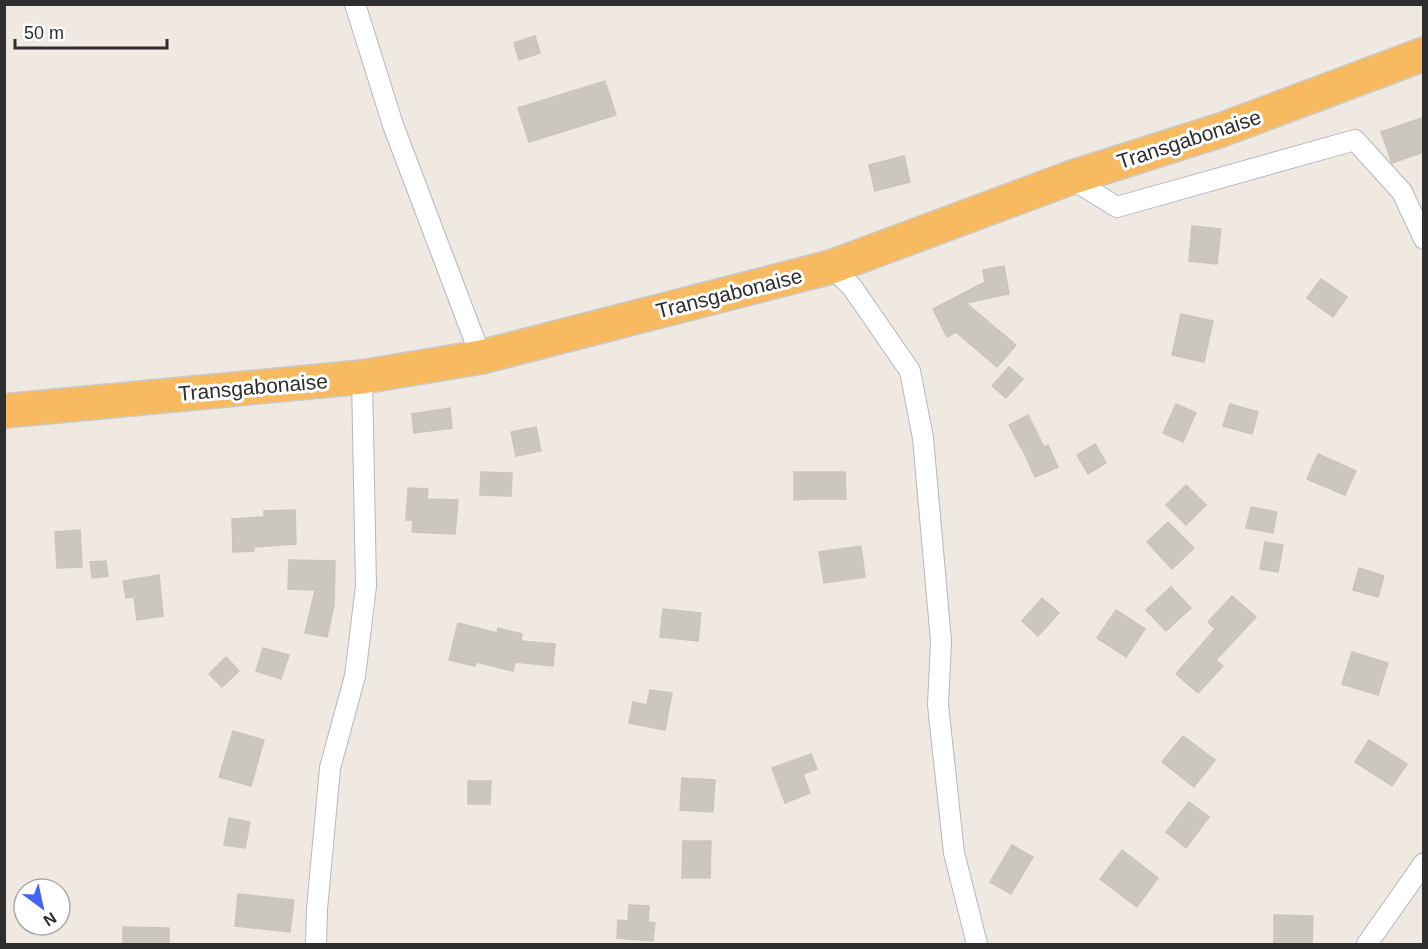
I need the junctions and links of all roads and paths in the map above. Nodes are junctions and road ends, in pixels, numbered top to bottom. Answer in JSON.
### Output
{"nodes":[{"id":1,"x":355,"y":4,"type":"edge"},
{"id":2,"x":1424,"y":54,"type":"edge"},
{"id":3,"x":1070,"y":178,"type":"junction"},
{"id":4,"x":1424,"y":239,"type":"edge"},
{"id":5,"x":831,"y":267,"type":"junction"},
{"id":6,"x":481,"y":357,"type":"junction"},
{"id":7,"x":362,"y":377,"type":"junction"},
{"id":8,"x":4,"y":411,"type":"edge"},
{"id":9,"x":1424,"y":863,"type":"edge"},
{"id":10,"x":316,"y":945,"type":"edge"},
{"id":11,"x":977,"y":945,"type":"edge"},
{"id":12,"x":1367,"y":945,"type":"edge"}],
"edges":[{"from":1,"to":6,"type":"street"},
{"from":2,"to":3,"type":"highway","name":"Transgabonaise"},
{"from":3,"to":4,"type":"street"},
{"from":3,"to":5,"type":"highway","name":"Transgabonaise"},
{"from":5,"to":6,"type":"highway","name":"Transgabonaise"},
{"from":5,"to":11,"type":"street"},
{"from":6,"to":7,"type":"highway","name":"Transgabonaise"},
{"from":7,"to":8,"type":"highway","name":"Transgabonaise"},
{"from":7,"to":10,"type":"street"},
{"from":9,"to":12,"type":"street"}]}
